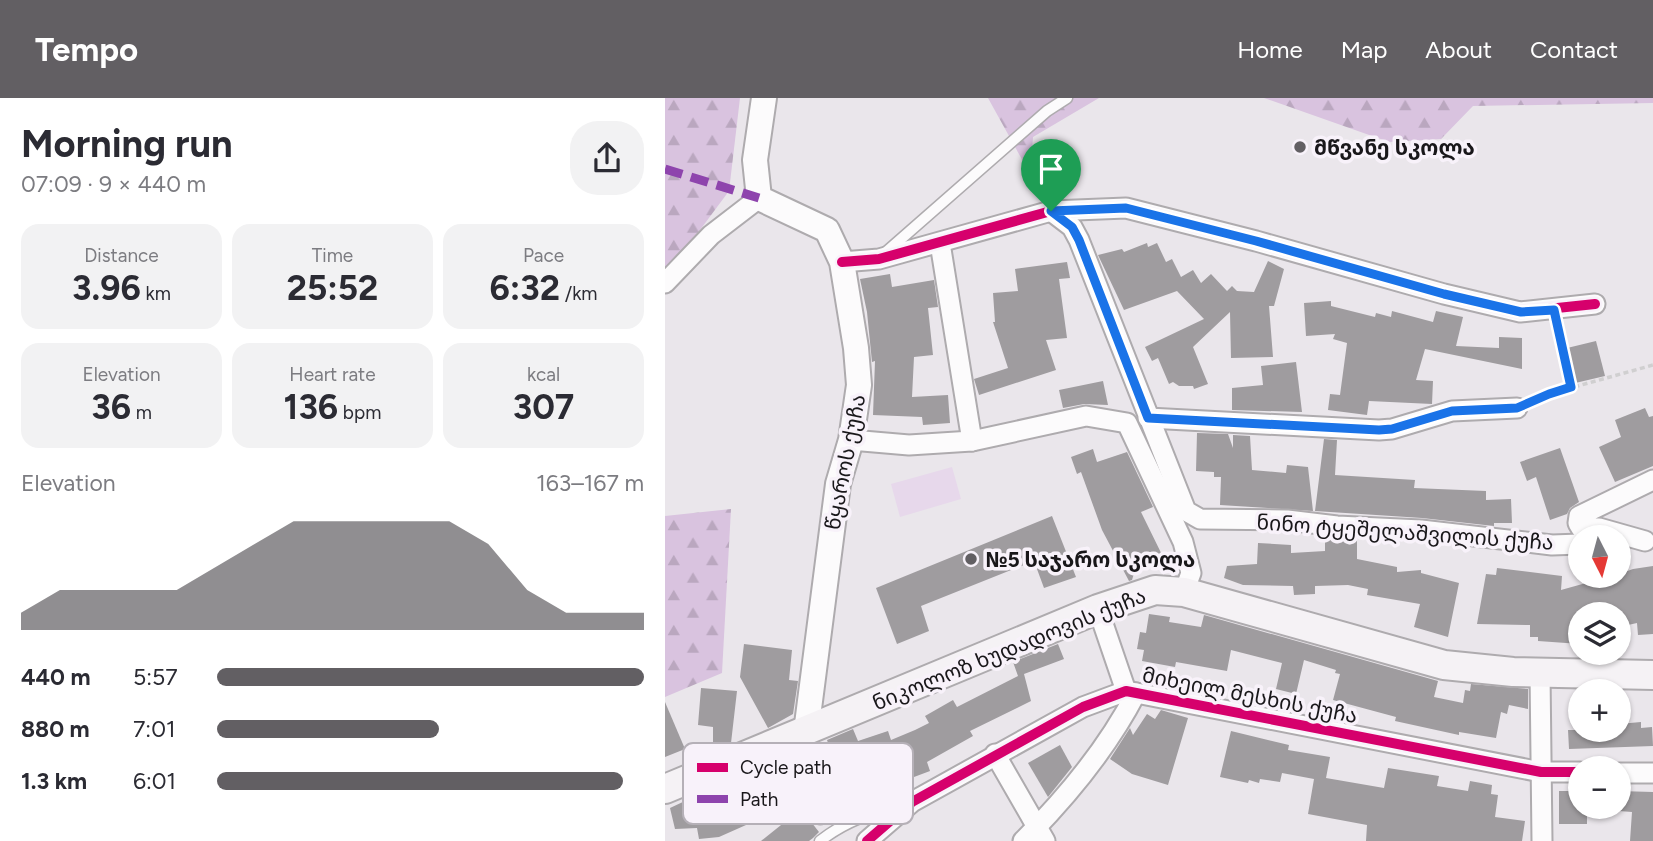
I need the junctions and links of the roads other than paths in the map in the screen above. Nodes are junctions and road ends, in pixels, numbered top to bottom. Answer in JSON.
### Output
{"nodes":[{"id":1,"x":764,"y":98,"type":"edge"},
{"id":2,"x":1067,"y":98,"type":"edge"},
{"id":3,"x":759,"y":198,"type":"junction"},
{"id":4,"x":1051,"y":211,"type":"junction"},
{"id":5,"x":940,"y":243,"type":"junction"},
{"id":6,"x":879,"y":258,"type":"junction"},
{"id":7,"x":842,"y":262,"type":"junction"},
{"id":8,"x":665,"y":283,"type":"edge"},
{"id":9,"x":1595,"y":304,"type":"dead end"},
{"id":10,"x":1517,"y":408,"type":"road end"},
{"id":11,"x":1148,"y":418,"type":"junction"},
{"id":12,"x":851,"y":440,"type":"junction"},
{"id":13,"x":972,"y":441,"type":"junction"},
{"id":14,"x":1653,"y":480,"type":"edge"},
{"id":15,"x":1649,"y":541,"type":"edge"},
{"id":16,"x":1631,"y":542,"type":"edge"},
{"id":17,"x":1568,"y":544,"type":"edge"},
{"id":18,"x":1184,"y":592,"type":"junction"},
{"id":19,"x":1098,"y":609,"type":"junction"},
{"id":20,"x":1540,"y":673,"type":"junction"},
{"id":21,"x":1653,"y":676,"type":"edge"},
{"id":22,"x":1131,"y":692,"type":"junction"},
{"id":23,"x":795,"y":736,"type":"junction"},
{"id":24,"x":778,"y":743,"type":"edge"},
{"id":25,"x":797,"y":743,"type":"edge"},
{"id":26,"x":995,"y":754,"type":"junction"},
{"id":27,"x":1541,"y":772,"type":"junction"},
{"id":28,"x":1568,"y":772,"type":"edge"},
{"id":29,"x":1631,"y":773,"type":"edge"},
{"id":30,"x":1653,"y":773,"type":"edge"},
{"id":31,"x":683,"y":782,"type":"edge"},
{"id":32,"x":665,"y":789,"type":"edge"},
{"id":33,"x":913,"y":801,"type":"edge"},
{"id":34,"x":845,"y":824,"type":"edge"},
{"id":35,"x":887,"y":824,"type":"edge"},
{"id":36,"x":1041,"y":834,"type":"edge"},
{"id":37,"x":820,"y":841,"type":"edge"},
{"id":38,"x":867,"y":841,"type":"edge"},
{"id":39,"x":1023,"y":841,"type":"edge"},
{"id":40,"x":1542,"y":841,"type":"edge"}],
"edges":[{"from":1,"to":3,"type":"street"},
{"from":2,"to":6,"type":"lane"},
{"from":3,"to":7,"type":"street","name":"წყაროს ქუჩა"},
{"from":3,"to":8,"type":"street"},
{"from":4,"to":5,"type":"street"},
{"from":4,"to":9,"type":"street"},
{"from":4,"to":11,"type":"street","name":"ნინო ტყეშელაშვილის ქუჩა"},
{"from":5,"to":6,"type":"street"},
{"from":5,"to":13,"type":"street"},
{"from":6,"to":7,"type":"street"},
{"from":7,"to":12,"type":"street","name":"წყაროს ქუჩა"},
{"from":10,"to":11,"type":"street"},
{"from":11,"to":17,"type":"street","name":"ნინო ტყეშელაშვილის ქუჩა"},
{"from":12,"to":13,"type":"street"},
{"from":12,"to":23,"type":"street","name":"წყაროს ქუჩა"},
{"from":13,"to":18,"type":"street"},
{"from":14,"to":15,"type":"street"},
{"from":15,"to":16,"type":"street"},
{"from":18,"to":19,"type":"main road","name":"ნიკოლოზ ხუდადოვის ქუჩა"},
{"from":18,"to":20,"type":"main road","name":"ნიკოლოზ ხუდადოვის ქუჩა"},
{"from":19,"to":22,"type":"street"},
{"from":19,"to":23,"type":"main road","name":"ნიკოლოზ ხუდადოვის ქუჩა"},
{"from":20,"to":21,"type":"main road","name":"ნიკოლოზ ხუდადოვის ქუჩა"},
{"from":20,"to":27,"type":"street"},
{"from":22,"to":26,"type":"street","name":"მიხეილ მესხის ქუჩა"},
{"from":22,"to":27,"type":"street","name":"მიხეილ მესხის ქუჩა"},
{"from":22,"to":36,"type":"street"},
{"from":23,"to":24,"type":"main road","name":"ნიკოლოზ ხუდადოვის ქუჩა"},
{"from":23,"to":25,"type":"street"},
{"from":26,"to":33,"type":"street","name":"მიხეილ მესხის ქუჩა"},
{"from":26,"to":36,"type":"street"},
{"from":27,"to":28,"type":"street","name":"მიხეილ მესხის ქუჩა"},
{"from":27,"to":40,"type":"street"},
{"from":29,"to":30,"type":"street"},
{"from":31,"to":32,"type":"main road","name":"ნიკოლოზ ხუდადოვის ქუჩა"},
{"from":34,"to":37,"type":"lane"},
{"from":35,"to":38,"type":"street","name":"მიხეილ მესხის ქუჩა"},
{"from":36,"to":39,"type":"street"}]}
